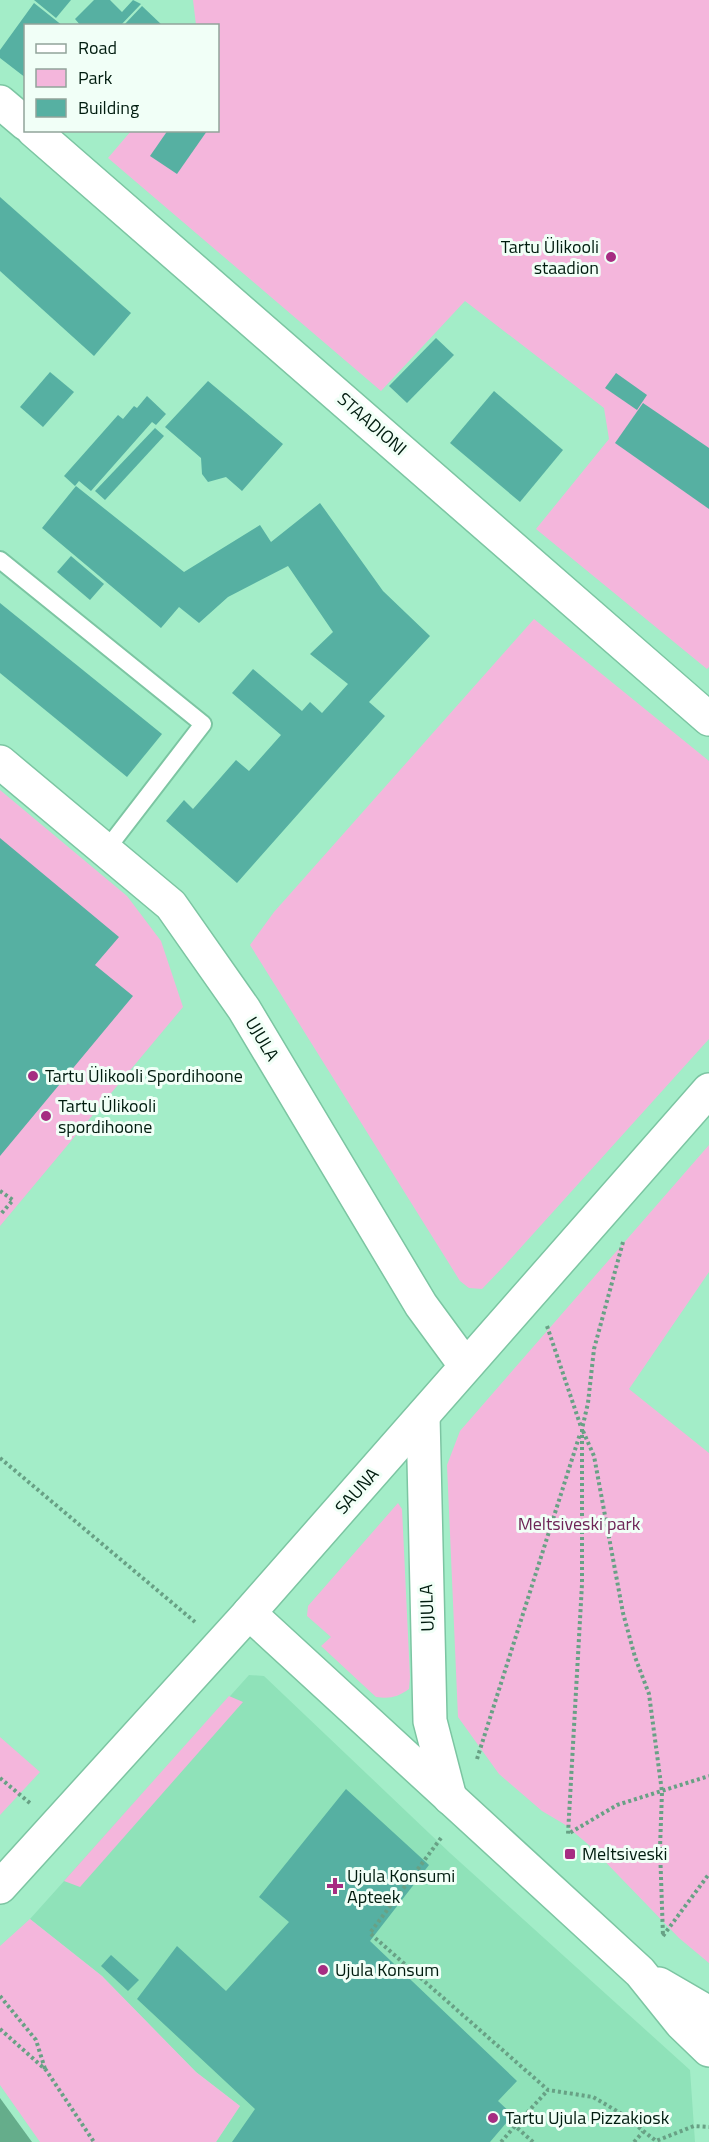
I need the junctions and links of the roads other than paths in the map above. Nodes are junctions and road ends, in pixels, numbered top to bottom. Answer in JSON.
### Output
{"nodes":[{"id":1,"x":0,"y":102,"type":"edge"},
{"id":2,"x":24,"y":122,"type":"edge"},
{"id":3,"x":35,"y":132,"type":"edge"},
{"id":4,"x":0,"y":560,"type":"edge"},
{"id":5,"x":709,"y":719,"type":"edge"},
{"id":6,"x":0,"y":762,"type":"edge"},
{"id":7,"x":106,"y":850,"type":"junction"},
{"id":8,"x":709,"y":1090,"type":"edge"},
{"id":9,"x":465,"y":1365,"type":"junction"},
{"id":10,"x":423,"y":1416,"type":"junction"},
{"id":11,"x":249,"y":1613,"type":"junction"},
{"id":12,"x":450,"y":1798,"type":"junction"},
{"id":13,"x":0,"y":1887,"type":"edge"},
{"id":14,"x":640,"y":1972,"type":"junction"},
{"id":15,"x":709,"y":2013,"type":"edge"},
{"id":16,"x":709,"y":2050,"type":"edge"}],
"edges":[{"from":1,"to":2,"type":"street"},
{"from":3,"to":5,"type":"street","name":"STAADIONI"},
{"from":4,"to":7,"type":"lane"},
{"from":6,"to":7,"type":"street","name":"UJULA"},
{"from":7,"to":9,"type":"street","name":"UJULA"},
{"from":8,"to":9,"type":"street","name":"SAUNA"},
{"from":9,"to":10,"type":"street","name":"SAUNA"},
{"from":10,"to":11,"type":"street","name":"SAUNA"},
{"from":10,"to":12,"type":"street","name":"UJULA"},
{"from":11,"to":12,"type":"street"},
{"from":11,"to":13,"type":"street","name":"SAUNA"},
{"from":12,"to":14,"type":"street"},
{"from":14,"to":15,"type":"street"},
{"from":14,"to":16,"type":"street"}]}
